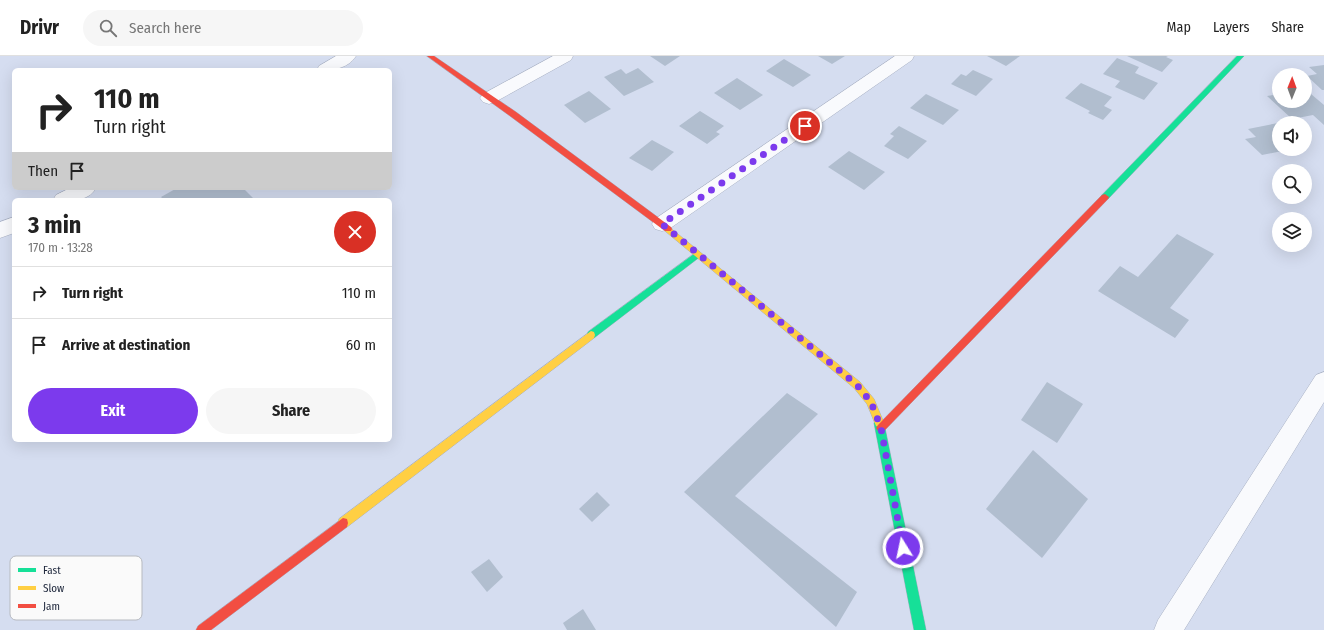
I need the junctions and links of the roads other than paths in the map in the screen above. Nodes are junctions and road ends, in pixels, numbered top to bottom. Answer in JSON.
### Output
{"nodes":[{"id":1,"x":348,"y":56,"type":"edge"},
{"id":2,"x":430,"y":56,"type":"edge"},
{"id":3,"x":565,"y":56,"type":"edge"},
{"id":4,"x":906,"y":56,"type":"edge"},
{"id":5,"x":1241,"y":56,"type":"edge"},
{"id":6,"x":329,"y":68,"type":"edge"},
{"id":7,"x":489,"y":98,"type":"junction"},
{"id":8,"x":84,"y":190,"type":"edge"},
{"id":9,"x":67,"y":198,"type":"edge"},
{"id":10,"x":662,"y":224,"type":"junction"},
{"id":11,"x":12,"y":225,"type":"edge"},
{"id":12,"x":0,"y":231,"type":"edge"},
{"id":13,"x":698,"y":254,"type":"junction"},
{"id":14,"x":1324,"y":382,"type":"edge"},
{"id":15,"x":881,"y":428,"type":"junction"},
{"id":16,"x":202,"y":630,"type":"edge"},
{"id":17,"x":920,"y":630,"type":"edge"},
{"id":18,"x":1168,"y":630,"type":"edge"}],
"edges":[{"from":1,"to":6,"type":"street"},
{"from":2,"to":7,"type":"street"},
{"from":3,"to":7,"type":"street"},
{"from":4,"to":10,"type":"street"},
{"from":5,"to":15,"type":"street"},
{"from":7,"to":10,"type":"street"},
{"from":8,"to":9,"type":"street"},
{"from":10,"to":13,"type":"street"},
{"from":11,"to":12,"type":"street"},
{"from":13,"to":15,"type":"street"},
{"from":13,"to":16,"type":"street"},
{"from":14,"to":18,"type":"street"},
{"from":15,"to":17,"type":"street"}]}
